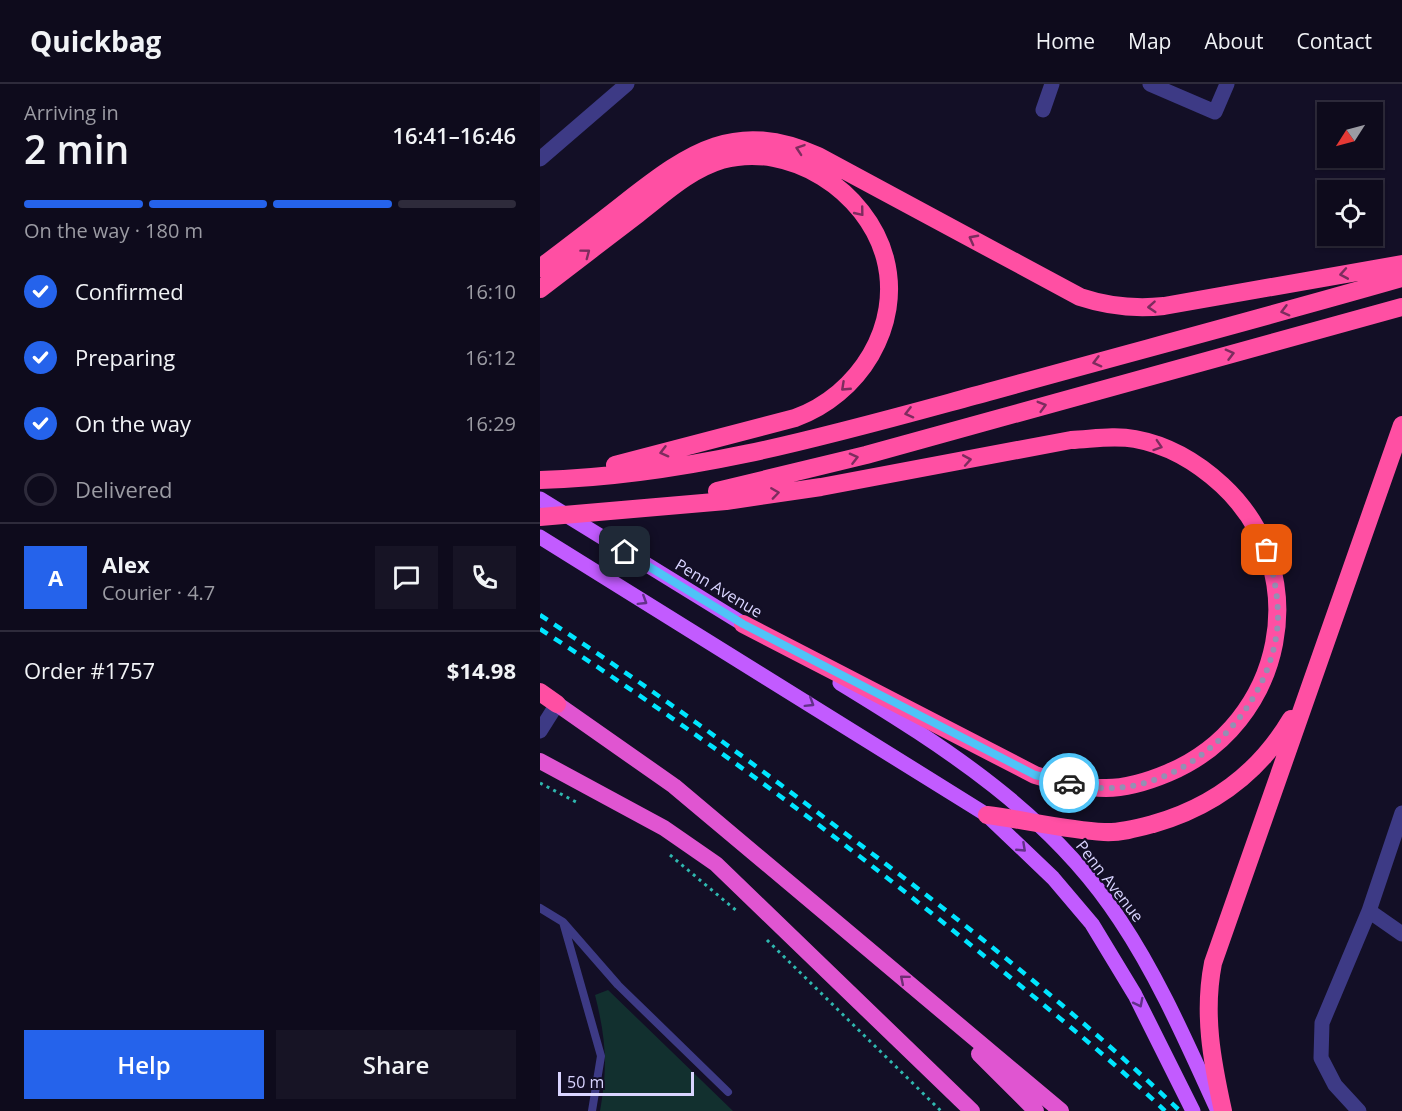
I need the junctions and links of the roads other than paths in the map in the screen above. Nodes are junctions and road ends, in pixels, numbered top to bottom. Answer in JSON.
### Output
{"nodes":[{"id":1,"x":627,"y":84,"type":"edge"},
{"id":2,"x":1052,"y":84,"type":"edge"},
{"id":3,"x":1150,"y":84,"type":"edge"},
{"id":4,"x":1227,"y":84,"type":"edge"},
{"id":5,"x":1043,"y":110,"type":"dead end"},
{"id":6,"x":540,"y":159,"type":"edge"},
{"id":7,"x":1402,"y":264,"type":"edge"},
{"id":8,"x":540,"y":268,"type":"edge"},
{"id":9,"x":1402,"y":278,"type":"edge"},
{"id":10,"x":540,"y":289,"type":"edge"},
{"id":11,"x":1402,"y":307,"type":"edge"},
{"id":12,"x":1402,"y":425,"type":"edge"},
{"id":13,"x":561,"y":479,"type":"junction"},
{"id":14,"x":540,"y":480,"type":"edge"},
{"id":15,"x":540,"y":499,"type":"edge"},
{"id":16,"x":612,"y":512,"type":"junction"},
{"id":17,"x":540,"y":517,"type":"edge"},
{"id":18,"x":540,"y":537,"type":"edge"},
{"id":19,"x":743,"y":624,"type":"junction"},
{"id":20,"x":1314,"y":669,"type":"junction"},
{"id":21,"x":540,"y":692,"type":"edge"},
{"id":22,"x":557,"y":704,"type":"junction"},
{"id":23,"x":540,"y":731,"type":"edge"},
{"id":24,"x":540,"y":761,"type":"edge"},
{"id":25,"x":1402,"y":813,"type":"edge"},
{"id":26,"x":987,"y":815,"type":"junction"},
{"id":27,"x":1036,"y":821,"type":"junction"},
{"id":28,"x":540,"y":908,"type":"edge"},
{"id":29,"x":1369,"y":911,"type":"junction"},
{"id":30,"x":563,"y":922,"type":"junction"},
{"id":31,"x":1402,"y":934,"type":"edge"},
{"id":32,"x":936,"y":1006,"type":"junction"},
{"id":33,"x":728,"y":1092,"type":"dead end"},
{"id":34,"x":592,"y":1111,"type":"edge"},
{"id":35,"x":972,"y":1111,"type":"edge"},
{"id":36,"x":1036,"y":1111,"type":"edge"},
{"id":37,"x":1061,"y":1111,"type":"edge"},
{"id":38,"x":1193,"y":1111,"type":"edge"},
{"id":39,"x":1218,"y":1111,"type":"edge"},
{"id":40,"x":1223,"y":1111,"type":"edge"},
{"id":41,"x":1359,"y":1111,"type":"edge"}],
"edges":[{"from":1,"to":6,"type":"street"},
{"from":2,"to":5,"type":"street"},
{"from":3,"to":4,"type":"street"},
{"from":7,"to":8,"type":"highway","one_way":true},
{"from":9,"to":13,"type":"highway","one_way":true},
{"from":10,"to":13,"type":"highway","one_way":true},
{"from":16,"to":11,"type":"highway","one_way":true},
{"from":12,"to":20,"type":"highway"},
{"from":13,"to":14,"type":"highway"},
{"from":15,"to":19,"type":"main road","name":"Penn Avenue"},
{"from":16,"to":17,"type":"highway"},
{"from":16,"to":19,"type":"highway","one_way":true},
{"from":18,"to":26,"type":"main road","one_way":true},
{"from":19,"to":27,"type":"main road","name":"Penn Avenue"},
{"from":20,"to":27,"type":"highway"},
{"from":20,"to":40,"type":"highway"},
{"from":21,"to":22,"type":"highway"},
{"from":22,"to":23,"type":"street"},
{"from":32,"to":22,"type":"highway","one_way":true},
{"from":24,"to":35,"type":"highway"},
{"from":25,"to":29,"type":"street"},
{"from":26,"to":27,"type":"highway"},
{"from":26,"to":38,"type":"main road","one_way":true},
{"from":27,"to":39,"type":"main road","name":"Penn Avenue"},
{"from":28,"to":30,"type":"lane"},
{"from":29,"to":31,"type":"street"},
{"from":29,"to":41,"type":"street"},
{"from":30,"to":33,"type":"lane"},
{"from":30,"to":34,"type":"lane"},
{"from":32,"to":36,"type":"highway"},
{"from":32,"to":37,"type":"highway"}]}
